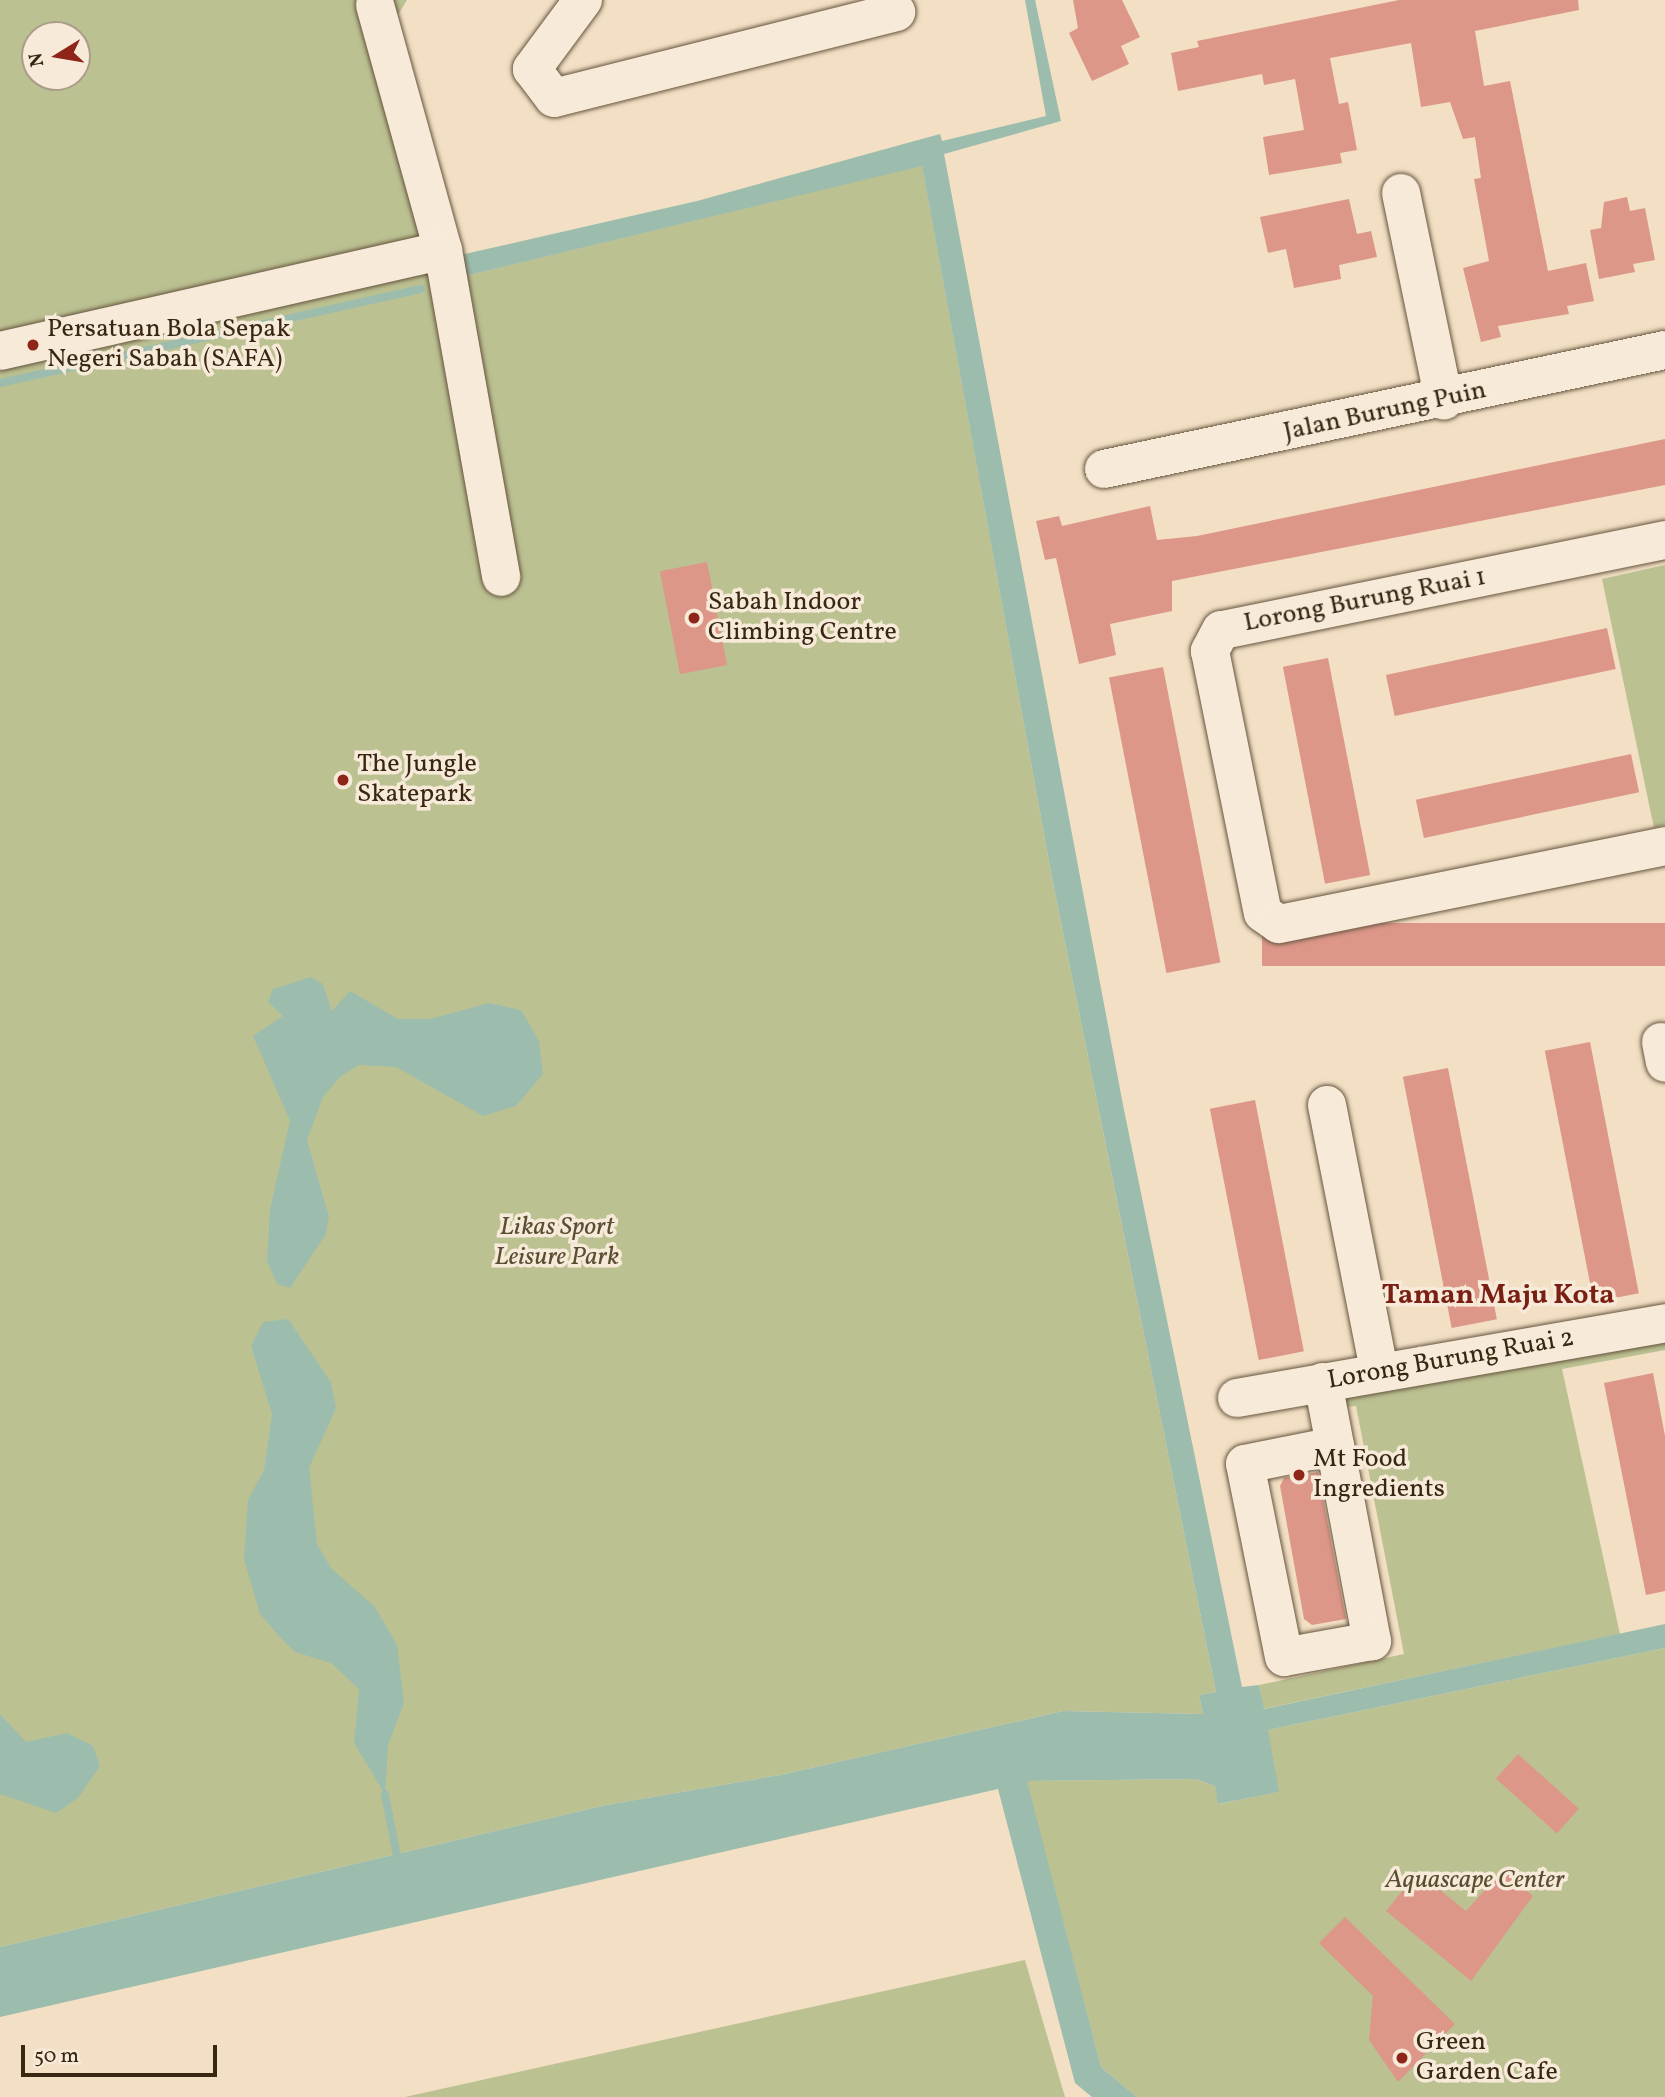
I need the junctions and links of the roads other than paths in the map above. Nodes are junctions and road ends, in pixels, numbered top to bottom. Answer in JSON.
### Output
{"nodes":[{"id":1,"x":583,"y":0,"type":"edge"},
{"id":2,"x":372,"y":2,"type":"edge"},
{"id":3,"x":896,"y":12,"type":"dead end"},
{"id":4,"x":1401,"y":193,"type":"dead end"},
{"id":5,"x":443,"y":250,"type":"junction"},
{"id":6,"x":1665,"y":350,"type":"edge"},
{"id":7,"x":0,"y":351,"type":"edge"},
{"id":8,"x":1444,"y":401,"type":"junction"},
{"id":9,"x":1104,"y":469,"type":"dead end"},
{"id":10,"x":1665,"y":540,"type":"edge"},
{"id":11,"x":501,"y":577,"type":"dead end"},
{"id":12,"x":1665,"y":846,"type":"edge"},
{"id":13,"x":1327,"y":1105,"type":"dead end"},
{"id":14,"x":1665,"y":1323,"type":"edge"},
{"id":15,"x":1378,"y":1371,"type":"junction"},
{"id":16,"x":1322,"y":1382,"type":"junction"},
{"id":17,"x":1237,"y":1398,"type":"dead end"},
{"id":18,"x":1335,"y":1446,"type":"junction"}],
"edges":[{"from":1,"to":3,"type":"street"},
{"from":2,"to":5,"type":"street"},
{"from":4,"to":8,"type":"street"},
{"from":5,"to":7,"type":"street"},
{"from":5,"to":11,"type":"street"},
{"from":6,"to":8,"type":"street","name":"Jalan Burung Puin"},
{"from":8,"to":9,"type":"street","name":"Jalan Burung Puin"},
{"from":10,"to":12,"type":"street","name":"Lorong Burung Ruai 1"},
{"from":13,"to":15,"type":"street"},
{"from":14,"to":15,"type":"street","name":"Lorong Burung Ruai 2"},
{"from":15,"to":16,"type":"street","name":"Lorong Burung Ruai 2"},
{"from":16,"to":17,"type":"street","name":"Lorong Burung Ruai 2"},
{"from":16,"to":18,"type":"street"},
{"from":18,"to":18,"type":"street"}]}
